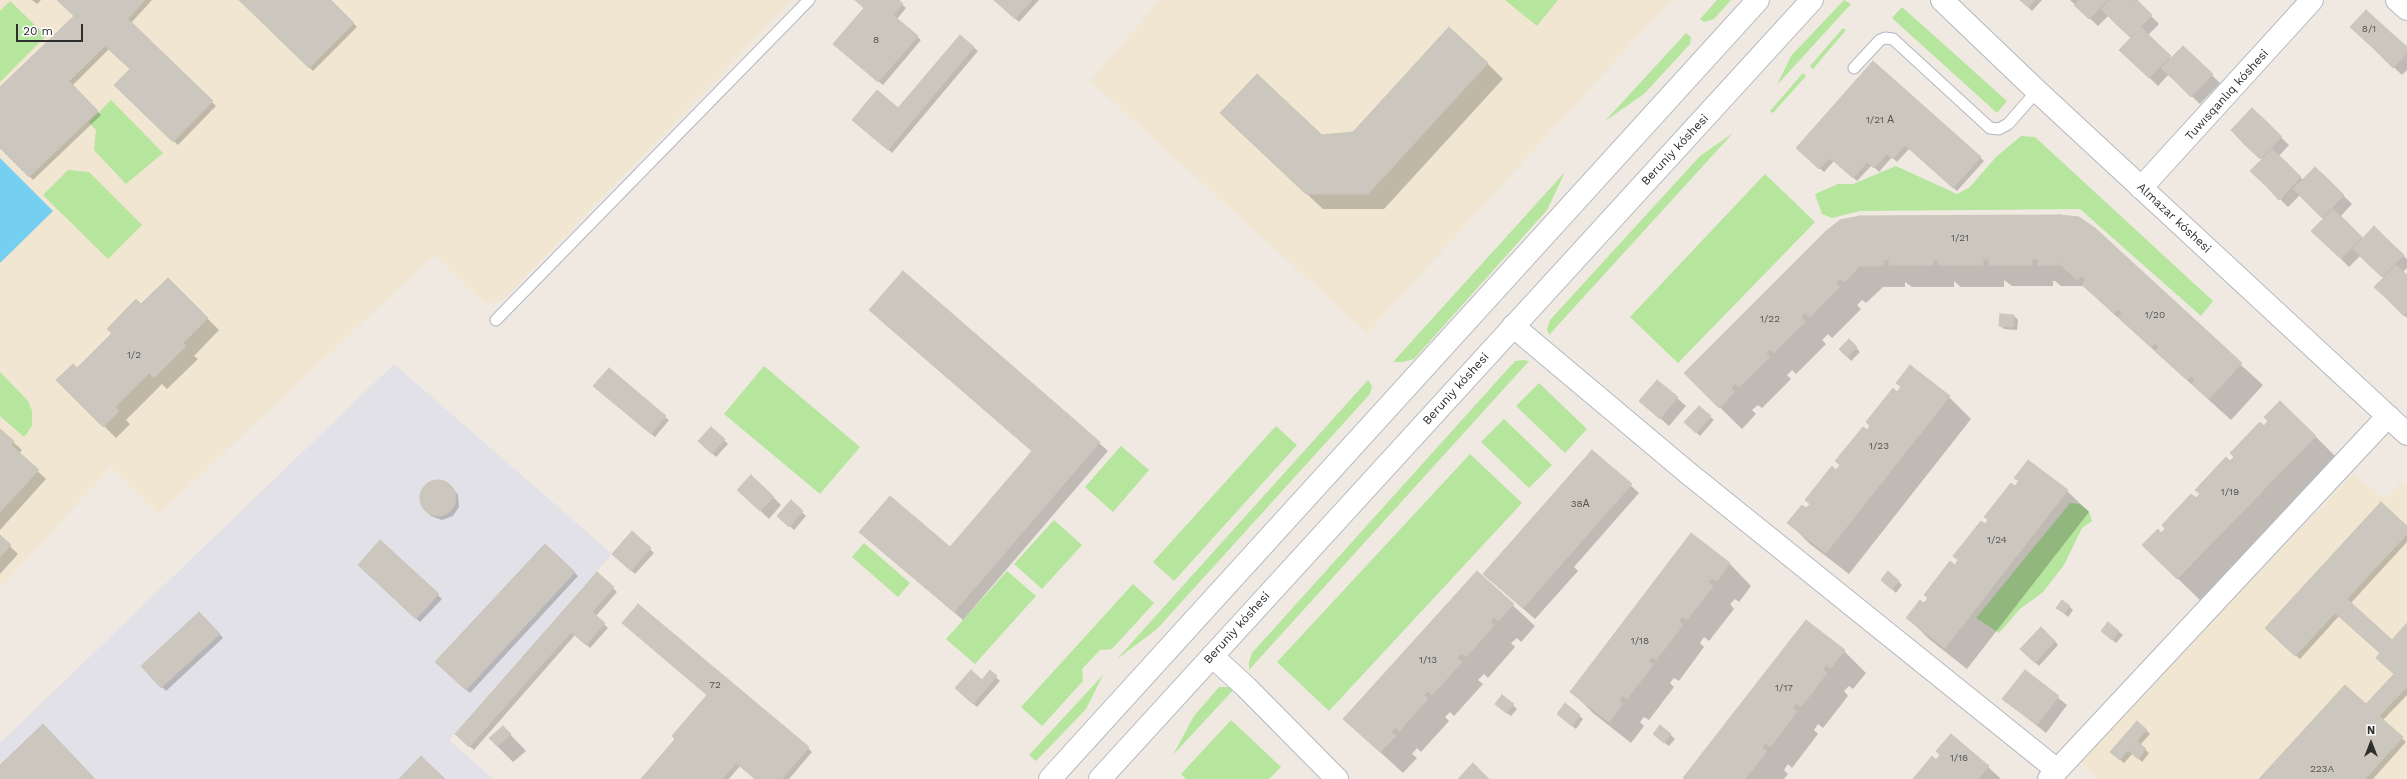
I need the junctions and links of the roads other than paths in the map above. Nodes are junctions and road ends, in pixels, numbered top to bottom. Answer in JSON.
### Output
{"nodes":[{"id":1,"x":809,"y":0,"type":"edge"},
{"id":2,"x":1758,"y":0,"type":"edge"},
{"id":3,"x":1812,"y":0,"type":"edge"},
{"id":4,"x":1942,"y":0,"type":"edge"},
{"id":5,"x":2312,"y":0,"type":"edge"},
{"id":6,"x":2397,"y":0,"type":"edge"},
{"id":7,"x":2407,"y":9,"type":"edge"},
{"id":8,"x":1854,"y":68,"type":"dead end"},
{"id":9,"x":2037,"y":91,"type":"junction"},
{"id":10,"x":2141,"y":188,"type":"junction"},
{"id":11,"x":496,"y":320,"type":"dead end"},
{"id":12,"x":1513,"y":326,"type":"junction"},
{"id":13,"x":2388,"y":416,"type":"junction"},
{"id":14,"x":2407,"y":434,"type":"edge"},
{"id":15,"x":1212,"y":656,"type":"junction"},
{"id":16,"x":2053,"y":774,"type":"edge"},
{"id":17,"x":1050,"y":779,"type":"edge"},
{"id":18,"x":1100,"y":779,"type":"edge"},
{"id":19,"x":1337,"y":779,"type":"edge"}],
"edges":[{"from":1,"to":11,"type":"lane"},
{"from":2,"to":17,"type":"street"},
{"from":3,"to":12,"type":"street","name":"Beruniy kóshesi"},
{"from":4,"to":9,"type":"street","name":"Almazar kóshesi"},
{"from":5,"to":10,"type":"street","name":"Tuwısqanlıq kóshesi"},
{"from":6,"to":7,"type":"street"},
{"from":8,"to":9,"type":"lane"},
{"from":9,"to":10,"type":"street","name":"Almazar kóshesi"},
{"from":10,"to":13,"type":"street","name":"Almazar kóshesi"},
{"from":12,"to":15,"type":"street","name":"Beruniy kóshesi"},
{"from":12,"to":16,"type":"street"},
{"from":13,"to":14,"type":"street","name":"Almazar kóshesi"},
{"from":13,"to":16,"type":"street"},
{"from":15,"to":18,"type":"street","name":"Beruniy kóshesi"},
{"from":15,"to":19,"type":"street"}]}
